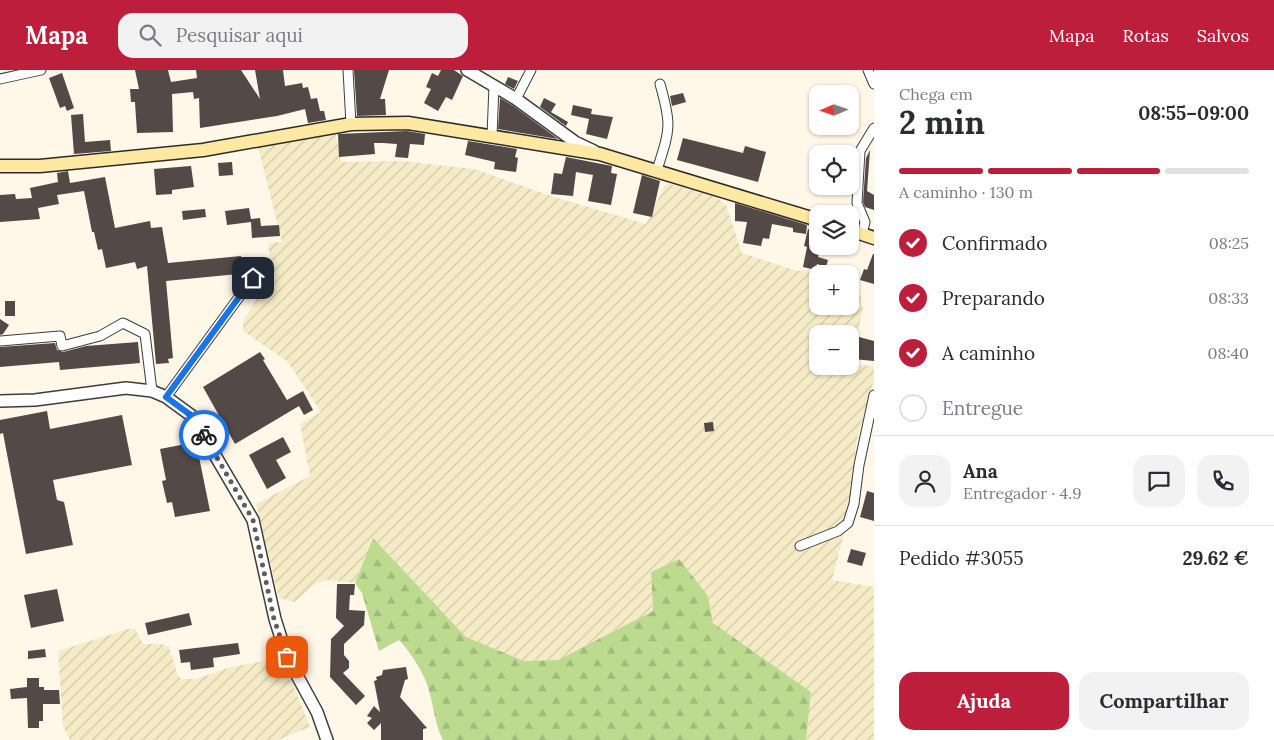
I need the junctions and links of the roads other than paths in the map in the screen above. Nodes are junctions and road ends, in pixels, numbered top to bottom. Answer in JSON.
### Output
{"nodes":[{"id":1,"x":42,"y":70,"type":"edge"},
{"id":2,"x":348,"y":70,"type":"edge"},
{"id":3,"x":467,"y":70,"type":"edge"},
{"id":4,"x":532,"y":70,"type":"edge"},
{"id":5,"x":868,"y":70,"type":"edge"},
{"id":6,"x":0,"y":79,"type":"edge"},
{"id":7,"x":660,"y":84,"type":"dead end"},
{"id":8,"x":874,"y":84,"type":"edge"},
{"id":9,"x":494,"y":86,"type":"junction"},
{"id":10,"x":516,"y":100,"type":"junction"},
{"id":11,"x":351,"y":124,"type":"junction"},
{"id":12,"x":874,"y":128,"type":"edge"},
{"id":13,"x":492,"y":135,"type":"junction"},
{"id":14,"x":600,"y":154,"type":"junction"},
{"id":15,"x":0,"y":166,"type":"edge"},
{"id":16,"x":657,"y":170,"type":"junction"},
{"id":17,"x":809,"y":217,"type":"edge"},
{"id":18,"x":862,"y":234,"type":"edge"},
{"id":19,"x":253,"y":278,"type":"dead end"},
{"id":20,"x":0,"y":341,"type":"edge"},
{"id":21,"x":152,"y":391,"type":"junction"},
{"id":22,"x":874,"y":395,"type":"edge"},
{"id":23,"x":166,"y":397,"type":"junction"},
{"id":24,"x":0,"y":401,"type":"edge"},
{"id":25,"x":800,"y":546,"type":"dead end"},
{"id":26,"x":327,"y":740,"type":"edge"}],
"edges":[{"from":1,"to":6,"type":"street"},
{"from":2,"to":11,"type":"street"},
{"from":3,"to":9,"type":"street"},
{"from":4,"to":10,"type":"street"},
{"from":5,"to":8,"type":"street"},
{"from":7,"to":16,"type":"street"},
{"from":9,"to":10,"type":"street"},
{"from":9,"to":13,"type":"street"},
{"from":10,"to":14,"type":"street"},
{"from":11,"to":13,"type":"main road"},
{"from":11,"to":15,"type":"main road"},
{"from":12,"to":18,"type":"street"},
{"from":13,"to":14,"type":"main road"},
{"from":14,"to":16,"type":"main road"},
{"from":16,"to":17,"type":"main road"},
{"from":19,"to":23,"type":"street"},
{"from":20,"to":21,"type":"street"},
{"from":21,"to":23,"type":"street"},
{"from":21,"to":24,"type":"street"},
{"from":22,"to":25,"type":"street"},
{"from":23,"to":26,"type":"street"}]}
